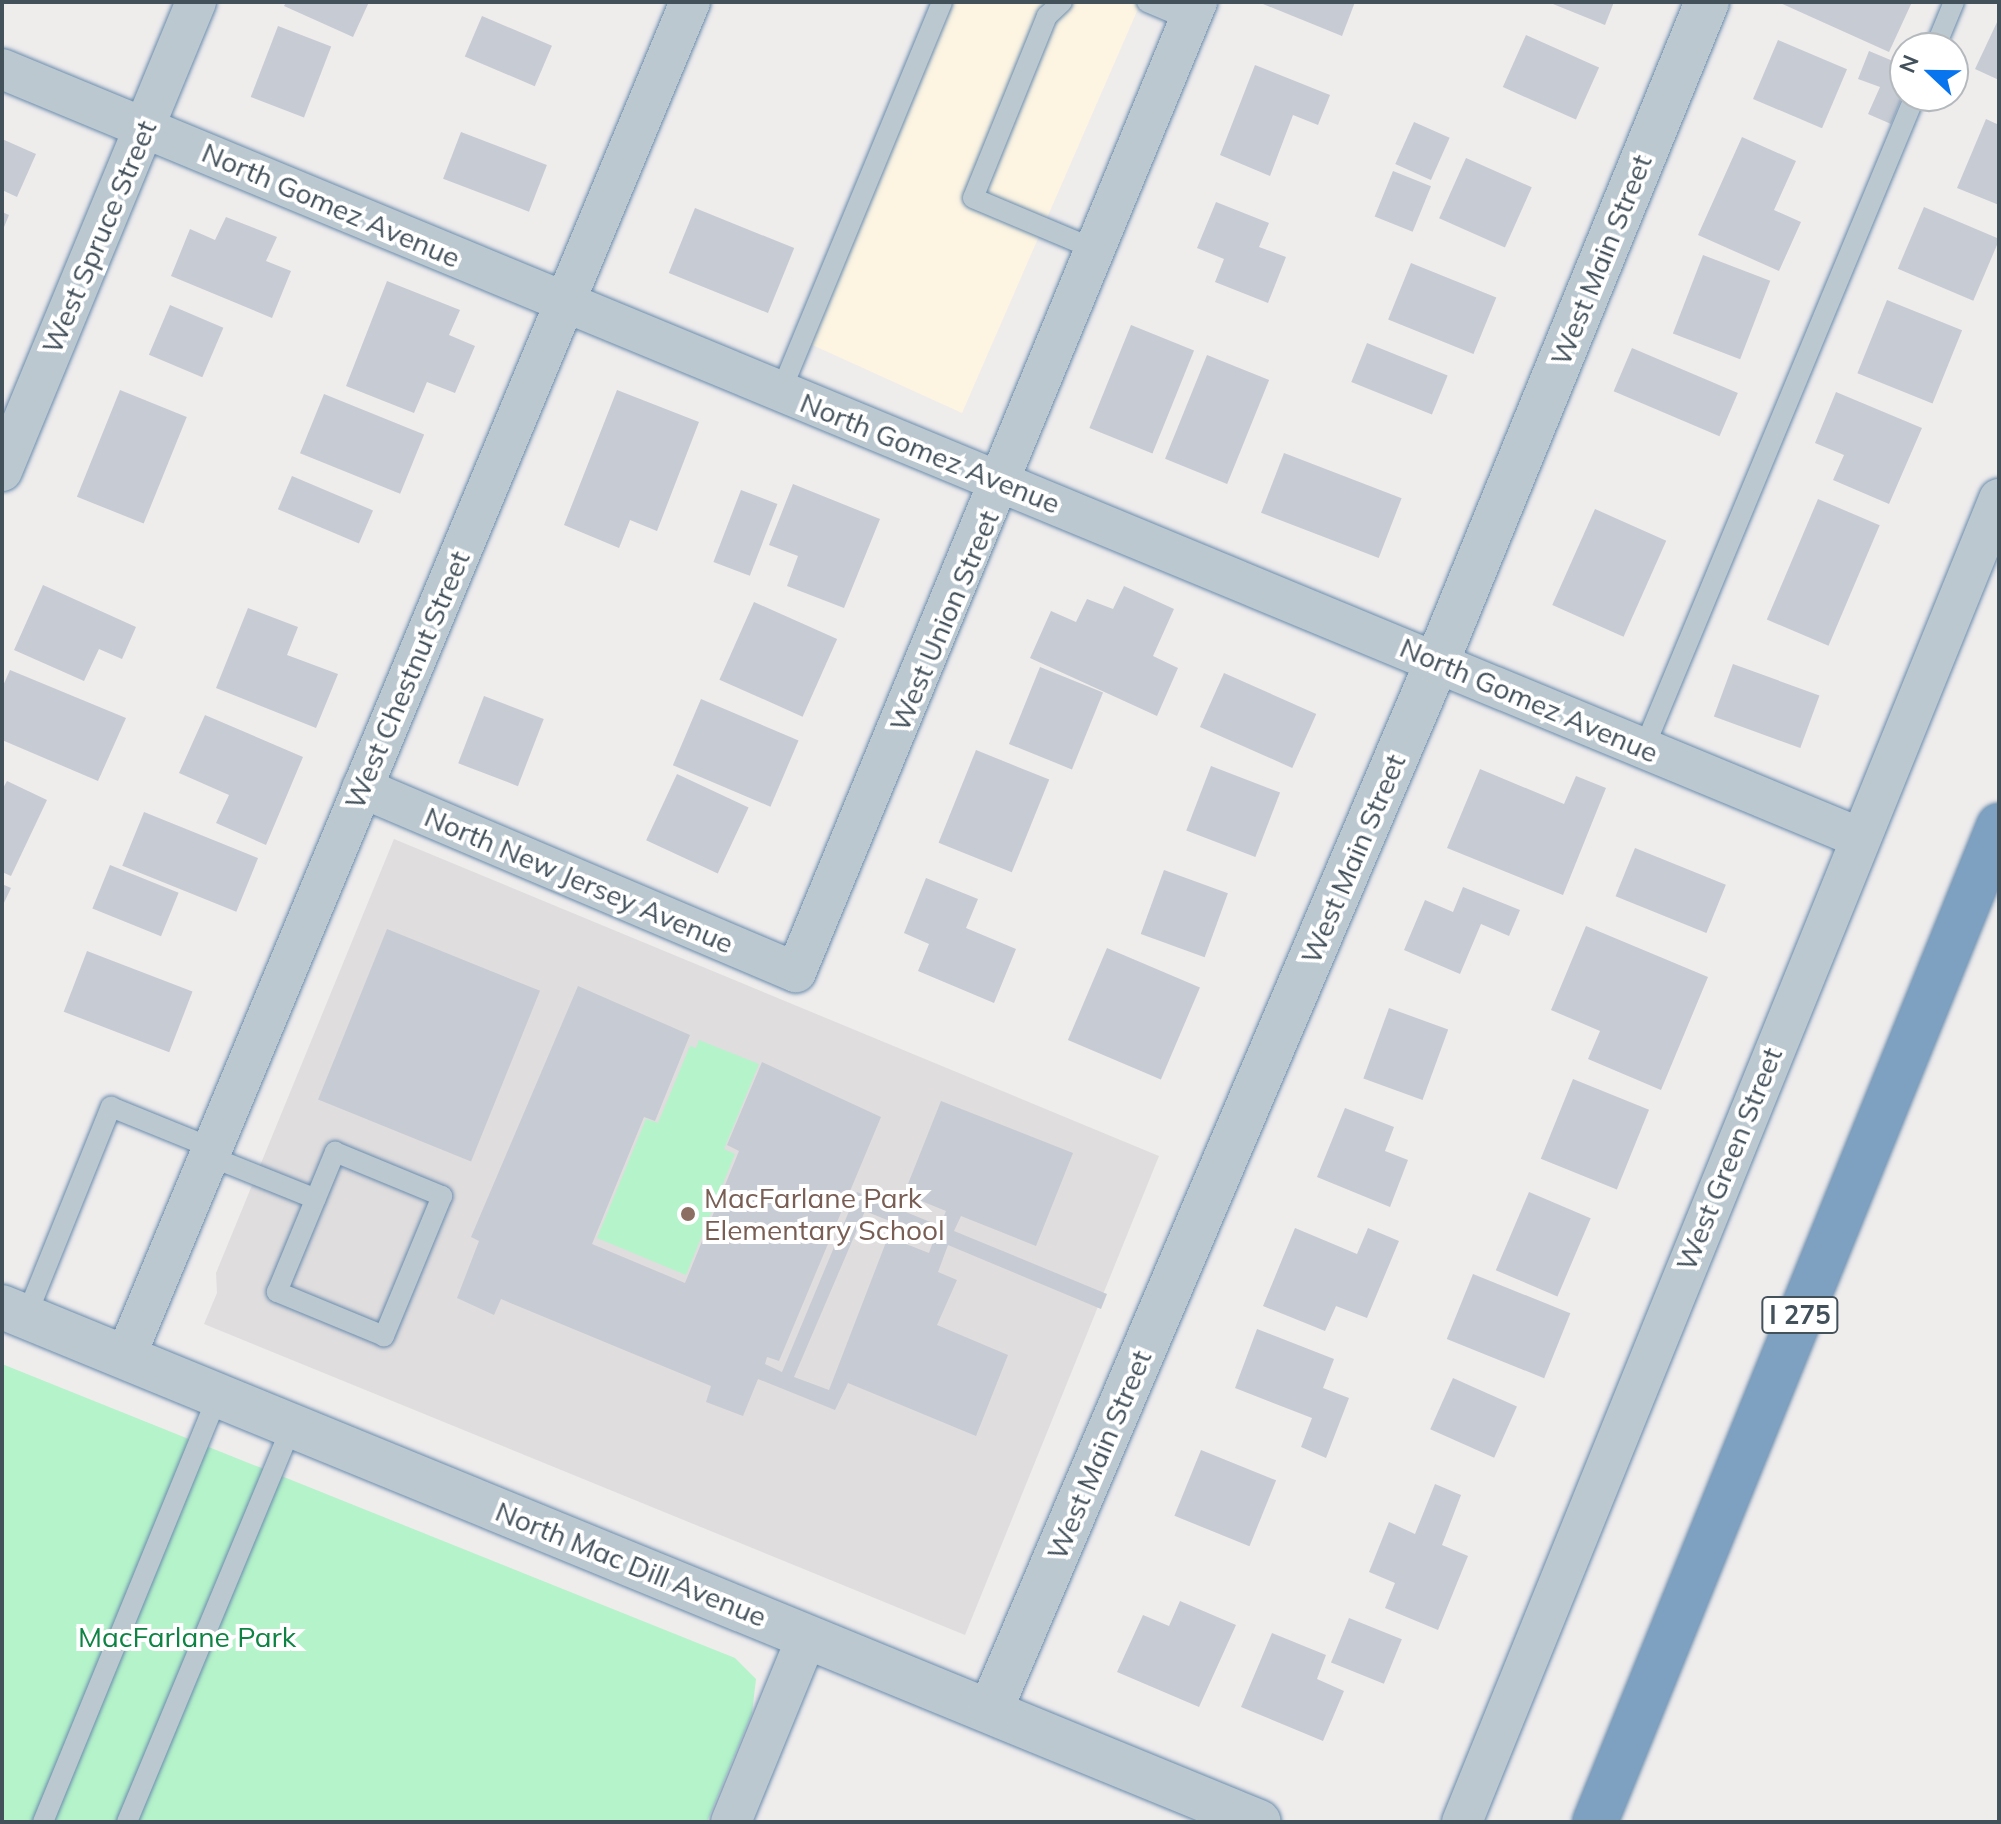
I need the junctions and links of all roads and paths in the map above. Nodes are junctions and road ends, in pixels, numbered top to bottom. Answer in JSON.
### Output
{"nodes":[{"id":1,"x":196,"y":2,"type":"edge"},
{"id":2,"x":690,"y":2,"type":"edge"},
{"id":3,"x":942,"y":2,"type":"edge"},
{"id":4,"x":1062,"y":2,"type":"edge"},
{"id":5,"x":1147,"y":2,"type":"edge"},
{"id":6,"x":1707,"y":2,"type":"edge"},
{"id":7,"x":1954,"y":2,"type":"edge"},
{"id":8,"x":1194,"y":11,"type":"edge"},
{"id":9,"x":1942,"y":32,"type":"edge"},
{"id":10,"x":2,"y":69,"type":"edge"},
{"id":11,"x":1908,"y":112,"type":"edge"},
{"id":12,"x":145,"y":128,"type":"junction"},
{"id":13,"x":1097,"y":250,"type":"junction"},
{"id":14,"x":565,"y":302,"type":"junction"},
{"id":15,"x":781,"y":391,"type":"junction"},
{"id":16,"x":2,"y":471,"type":"edge"},
{"id":17,"x":1002,"y":483,"type":"junction"},
{"id":18,"x":1999,"y":499,"type":"edge"},
{"id":19,"x":1437,"y":662,"type":"junction"},
{"id":20,"x":1644,"y":748,"type":"junction"},
{"id":21,"x":362,"y":788,"type":"junction"},
{"id":22,"x":1999,"y":826,"type":"edge"},
{"id":23,"x":1858,"y":837,"type":"junction"},
{"id":24,"x":796,"y":972,"type":"joint"},
{"id":25,"x":211,"y":1152,"type":"junction"},
{"id":26,"x":316,"y":1199,"type":"junction"},
{"id":27,"x":14,"y":1312,"type":"edge"},
{"id":28,"x":125,"y":1358,"type":"junction"},
{"id":29,"x":218,"y":1395,"type":"junction"},
{"id":30,"x":292,"y":1425,"type":"junction"},
{"id":31,"x":807,"y":1637,"type":"junction"},
{"id":32,"x":990,"y":1711,"type":"junction"},
{"id":33,"x":1599,"y":1812,"type":"edge"},
{"id":34,"x":43,"y":1822,"type":"edge"},
{"id":35,"x":127,"y":1822,"type":"edge"},
{"id":36,"x":731,"y":1822,"type":"edge"},
{"id":37,"x":1259,"y":1822,"type":"edge"},
{"id":38,"x":1462,"y":1822,"type":"edge"}],
"edges":[{"from":1,"to":12,"type":"street","name":"West Spruce Street"},
{"from":2,"to":14,"type":"street","name":"West Chestnut Street"},
{"from":3,"to":15,"type":"lane"},
{"from":4,"to":13,"type":"lane"},
{"from":5,"to":8,"type":"lane"},
{"from":6,"to":19,"type":"street","name":"West Main Street"},
{"from":7,"to":9,"type":"lane"},
{"from":8,"to":13,"type":"street","name":"West Union Street"},
{"from":10,"to":12,"type":"street","name":"North Gomez Avenue"},
{"from":11,"to":20,"type":"lane"},
{"from":12,"to":14,"type":"street","name":"North Gomez Avenue"},
{"from":12,"to":16,"type":"street","name":"West Spruce Street"},
{"from":13,"to":17,"type":"street","name":"West Union Street"},
{"from":14,"to":15,"type":"street","name":"North Gomez Avenue"},
{"from":14,"to":21,"type":"street","name":"West Chestnut Street"},
{"from":15,"to":17,"type":"street","name":"North Gomez Avenue"},
{"from":17,"to":19,"type":"street","name":"North Gomez Avenue"},
{"from":17,"to":24,"type":"street","name":"West Union Street"},
{"from":18,"to":23,"type":"street","name":"West Green Street"},
{"from":19,"to":20,"type":"street","name":"North Gomez Avenue"},
{"from":19,"to":32,"type":"street","name":"West Main Street"},
{"from":20,"to":23,"type":"street","name":"North Gomez Avenue"},
{"from":21,"to":24,"type":"street","name":"North New Jersey Avenue"},
{"from":21,"to":25,"type":"street","name":"West Chestnut Street"},
{"from":22,"to":33,"type":"highway","number":"I 275"},
{"from":23,"to":38,"type":"street","name":"West Green Street"},
{"from":25,"to":26,"type":"lane"},
{"from":25,"to":27,"type":"lane"},
{"from":25,"to":28,"type":"street","name":"West Chestnut Street"},
{"from":26,"to":26,"type":"lane"},
{"from":27,"to":28,"type":"street","name":"North Mac Dill Avenue"},
{"from":28,"to":29,"type":"street","name":"North Mac Dill Avenue"},
{"from":29,"to":30,"type":"street","name":"North Mac Dill Avenue"},
{"from":29,"to":34,"type":"lane"},
{"from":30,"to":31,"type":"street","name":"North Mac Dill Avenue"},
{"from":30,"to":35,"type":"lane"},
{"from":31,"to":32,"type":"street","name":"North Mac Dill Avenue"},
{"from":31,"to":36,"type":"street"},
{"from":32,"to":37,"type":"street","name":"North Mac Dill Avenue"}]}
